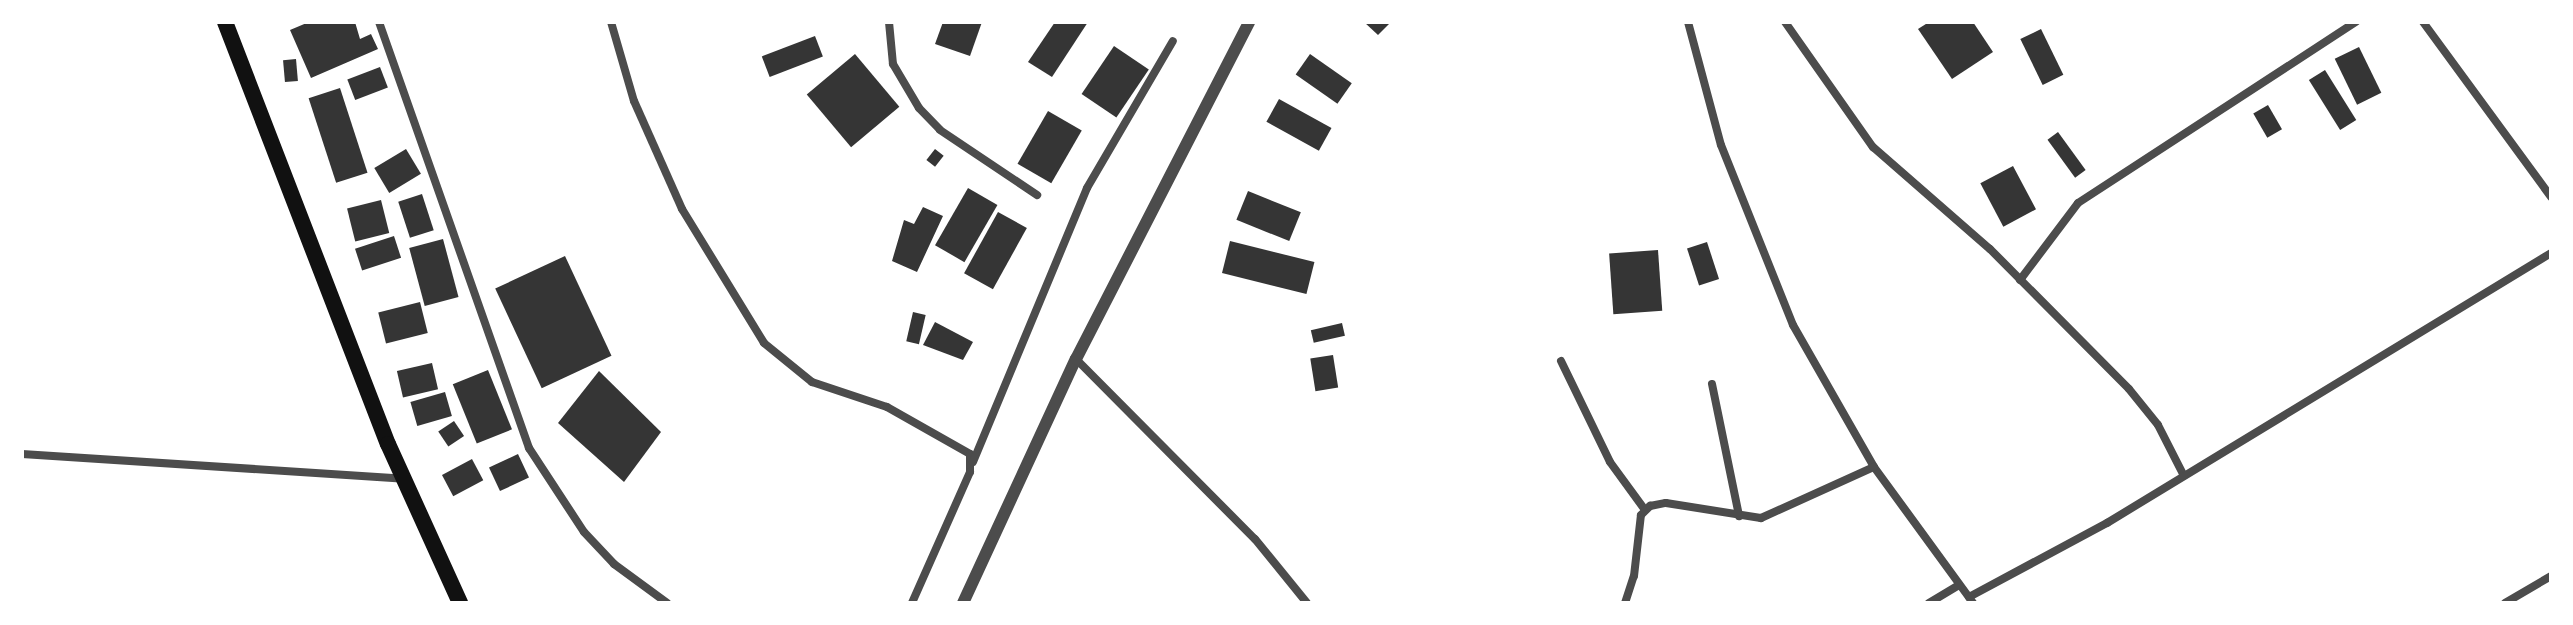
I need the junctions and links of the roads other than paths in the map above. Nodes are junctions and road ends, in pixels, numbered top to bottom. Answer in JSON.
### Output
{"nodes":[{"id":1,"x":225,"y":22,"type":"edge"},
{"id":2,"x":379,"y":22,"type":"edge"},
{"id":3,"x":611,"y":22,"type":"edge"},
{"id":4,"x":889,"y":22,"type":"edge"},
{"id":5,"x":1249,"y":22,"type":"edge"},
{"id":6,"x":1688,"y":22,"type":"edge"},
{"id":7,"x":1785,"y":22,"type":"edge"},
{"id":8,"x":2356,"y":22,"type":"edge"},
{"id":9,"x":2423,"y":22,"type":"edge"},
{"id":10,"x":1173,"y":41,"type":"dead end"},
{"id":11,"x":1037,"y":195,"type":"dead end"},
{"id":12,"x":2551,"y":197,"type":"edge"},
{"id":13,"x":2551,"y":253,"type":"edge"},
{"id":14,"x":2020,"y":280,"type":"junction"},
{"id":15,"x":1076,"y":359,"type":"junction"},
{"id":16,"x":1561,"y":361,"type":"dead end"},
{"id":17,"x":1712,"y":384,"type":"dead end"},
{"id":18,"x":22,"y":454,"type":"edge"},
{"id":19,"x":971,"y":466,"type":"junction"},
{"id":20,"x":1874,"y":467,"type":"junction"},
{"id":21,"x":2184,"y":476,"type":"junction"},
{"id":22,"x":404,"y":479,"type":"junction"},
{"id":23,"x":1645,"y":510,"type":"junction"},
{"id":24,"x":1739,"y":516,"type":"junction"},
{"id":25,"x":2551,"y":576,"type":"edge"},
{"id":26,"x":1959,"y":585,"type":"junction"},
{"id":27,"x":1971,"y":600,"type":"edge"},
{"id":28,"x":460,"y":603,"type":"edge"},
{"id":29,"x":667,"y":603,"type":"edge"},
{"id":30,"x":912,"y":603,"type":"edge"},
{"id":31,"x":963,"y":603,"type":"edge"},
{"id":32,"x":1307,"y":603,"type":"edge"},
{"id":33,"x":1625,"y":603,"type":"edge"},
{"id":34,"x":1929,"y":603,"type":"edge"},
{"id":35,"x":2505,"y":603,"type":"edge"}],
"edges":[{"from":1,"to":22,"type":"main road"},
{"from":2,"to":29,"type":"street"},
{"from":3,"to":19,"type":"street"},
{"from":4,"to":11,"type":"street"},
{"from":5,"to":15,"type":"street"},
{"from":6,"to":20,"type":"street"},
{"from":7,"to":14,"type":"street"},
{"from":8,"to":14,"type":"street"},
{"from":9,"to":12,"type":"street"},
{"from":10,"to":19,"type":"street"},
{"from":13,"to":21,"type":"street"},
{"from":14,"to":21,"type":"street"},
{"from":15,"to":31,"type":"street"},
{"from":15,"to":32,"type":"street"},
{"from":16,"to":23,"type":"street"},
{"from":17,"to":24,"type":"street"},
{"from":18,"to":22,"type":"street"},
{"from":19,"to":30,"type":"street"},
{"from":20,"to":24,"type":"street"},
{"from":20,"to":26,"type":"street"},
{"from":21,"to":27,"type":"street"},
{"from":22,"to":28,"type":"main road"},
{"from":23,"to":24,"type":"street"},
{"from":23,"to":33,"type":"street"},
{"from":25,"to":35,"type":"street"},
{"from":26,"to":27,"type":"street"},
{"from":26,"to":34,"type":"street"}]}
